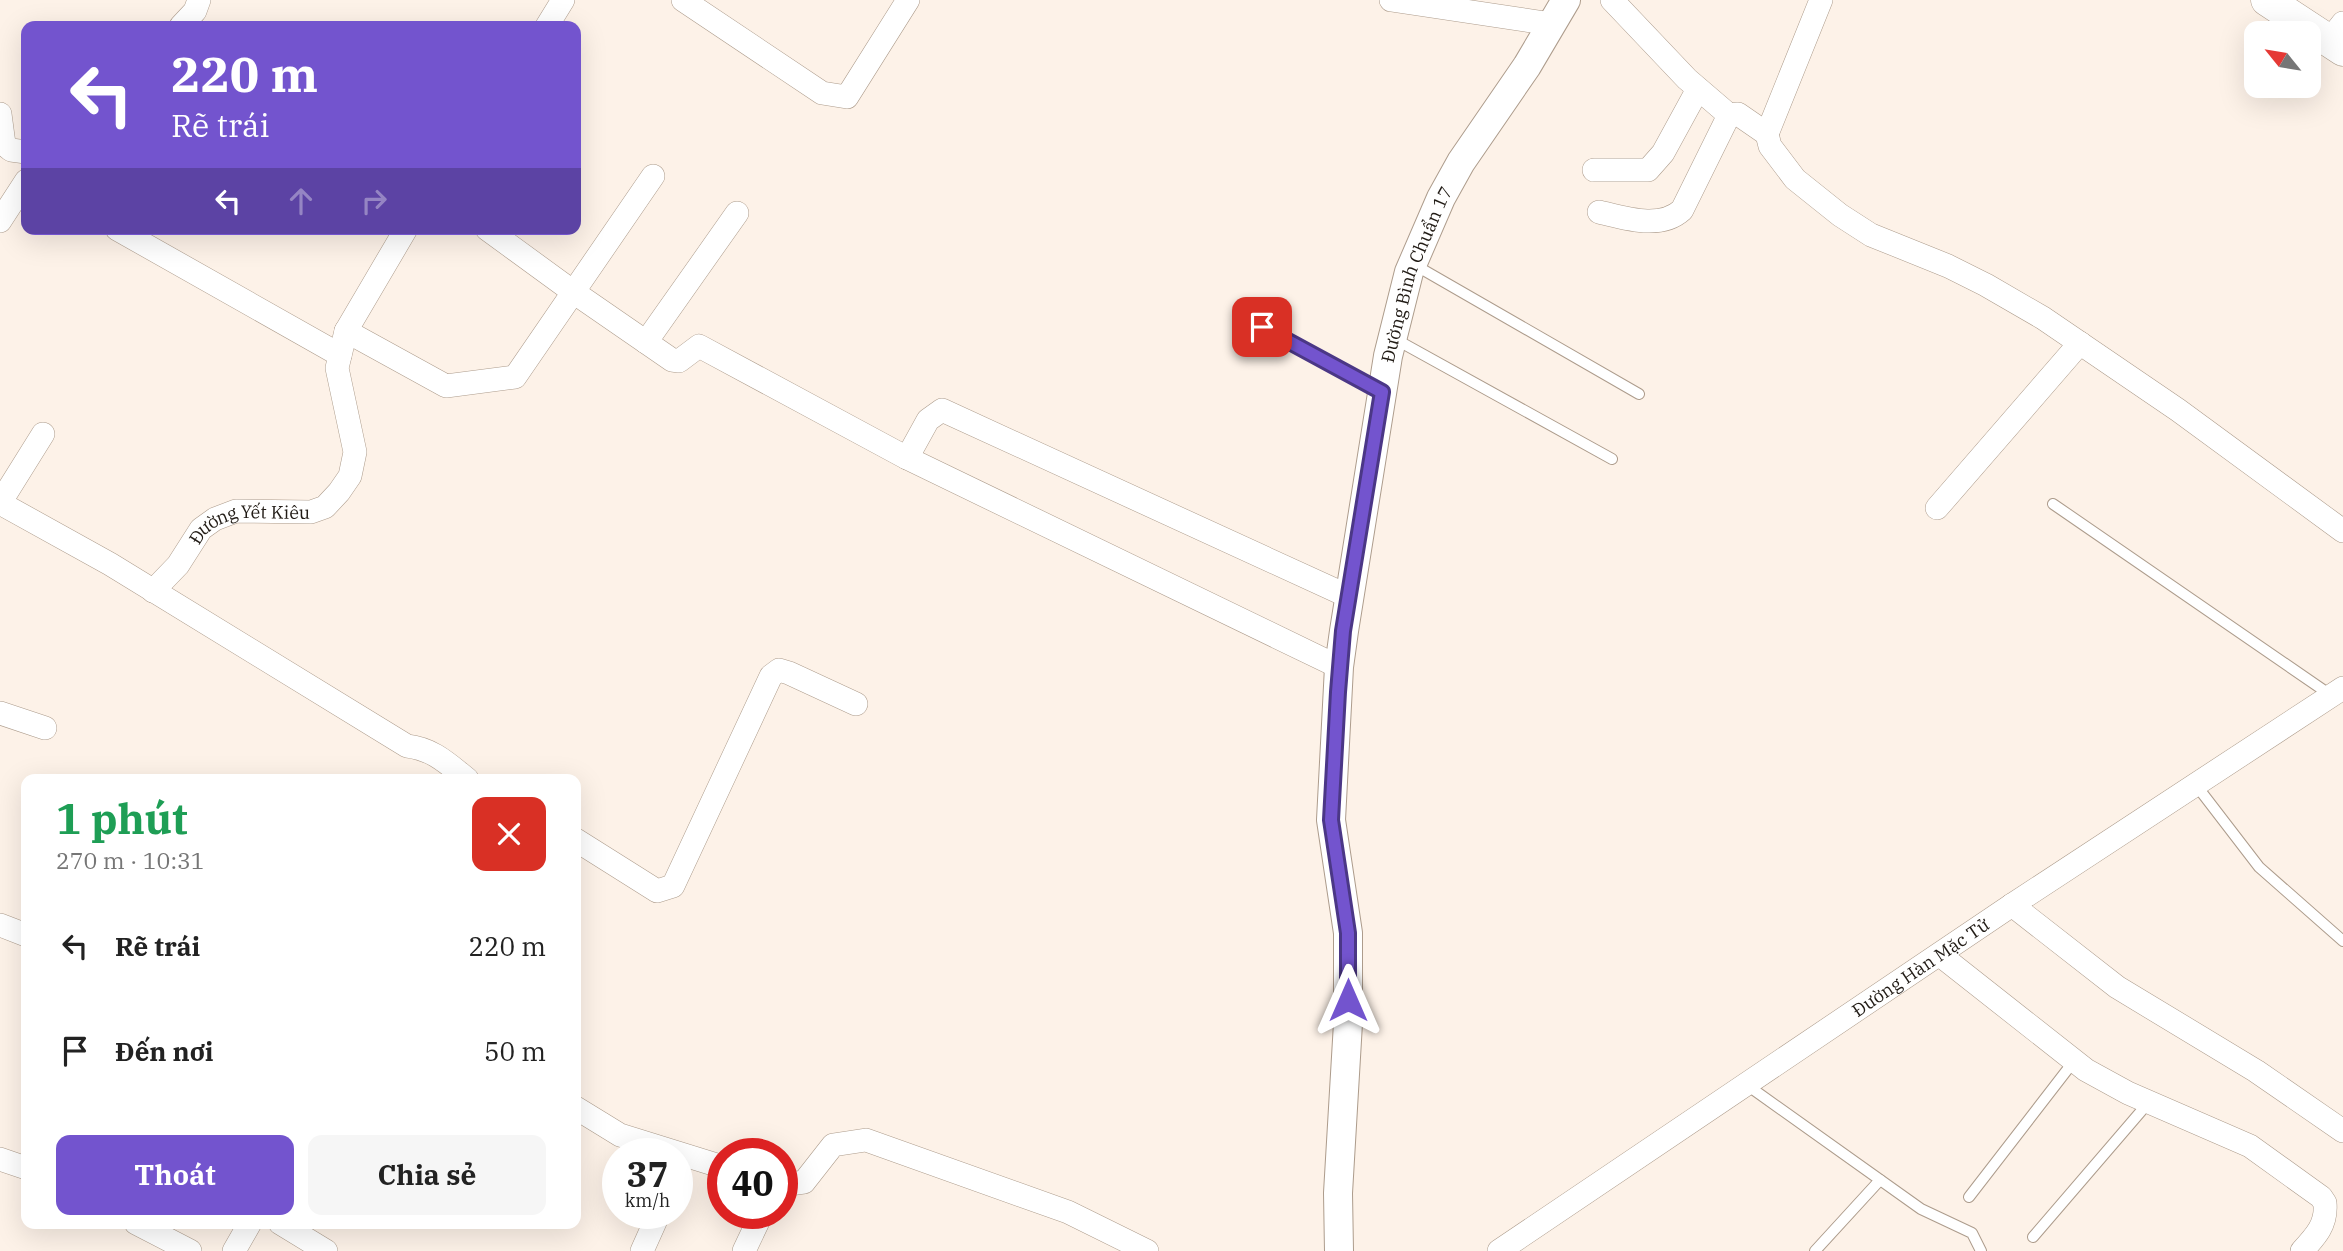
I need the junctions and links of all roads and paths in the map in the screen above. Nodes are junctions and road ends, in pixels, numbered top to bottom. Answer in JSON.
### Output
{"nodes":[{"id":1,"x":199,"y":0,"type":"edge"},
{"id":2,"x":563,"y":0,"type":"edge"},
{"id":3,"x":684,"y":0,"type":"edge"},
{"id":4,"x":908,"y":0,"type":"edge"},
{"id":5,"x":1391,"y":0,"type":"edge"},
{"id":6,"x":1566,"y":0,"type":"edge"},
{"id":7,"x":1612,"y":0,"type":"edge"},
{"id":8,"x":1821,"y":0,"type":"edge"},
{"id":9,"x":2267,"y":0,"type":"edge"},
{"id":10,"x":186,"y":21,"type":"edge"},
{"id":11,"x":550,"y":21,"type":"edge"},
{"id":12,"x":1552,"y":24,"type":"junction"},
{"id":13,"x":2338,"y":38,"type":"edge"},
{"id":14,"x":1698,"y":89,"type":"junction"},
{"id":15,"x":0,"y":114,"type":"edge"},
{"id":16,"x":1729,"y":116,"type":"junction"},
{"id":17,"x":1767,"y":134,"type":"junction"},
{"id":18,"x":21,"y":151,"type":"edge"},
{"id":19,"x":1594,"y":170,"type":"dead end"},
{"id":20,"x":653,"y":176,"type":"dead end"},
{"id":21,"x":21,"y":189,"type":"edge"},
{"id":22,"x":1599,"y":212,"type":"dead end"},
{"id":23,"x":737,"y":213,"type":"dead end"},
{"id":24,"x":0,"y":221,"type":"edge"},
{"id":25,"x":128,"y":235,"type":"edge"},
{"id":26,"x":398,"y":235,"type":"edge"},
{"id":27,"x":495,"y":235,"type":"edge"},
{"id":28,"x":1413,"y":264,"type":"junction"},
{"id":29,"x":572,"y":291,"type":"junction"},
{"id":30,"x":1238,"y":314,"type":"dead end"},
{"id":31,"x":346,"y":331,"type":"junction"},
{"id":32,"x":1393,"y":338,"type":"junction"},
{"id":33,"x":646,"y":342,"type":"junction"},
{"id":34,"x":2080,"y":343,"type":"junction"},
{"id":35,"x":340,"y":355,"type":"junction"},
{"id":36,"x":1382,"y":392,"type":"junction"},
{"id":37,"x":1639,"y":394,"type":"dead end"},
{"id":38,"x":43,"y":434,"type":"dead end"},
{"id":39,"x":907,"y":458,"type":"junction"},
{"id":40,"x":1612,"y":459,"type":"dead end"},
{"id":41,"x":0,"y":503,"type":"edge"},
{"id":42,"x":2053,"y":503,"type":"dead end"},
{"id":43,"x":1937,"y":508,"type":"dead end"},
{"id":44,"x":2343,"y":531,"type":"edge"},
{"id":45,"x":153,"y":591,"type":"junction"},
{"id":46,"x":1350,"y":597,"type":"junction"},
{"id":47,"x":1339,"y":667,"type":"junction"},
{"id":48,"x":2338,"y":692,"type":"edge"},
{"id":49,"x":856,"y":704,"type":"dead end"},
{"id":50,"x":0,"y":713,"type":"edge"},
{"id":51,"x":45,"y":728,"type":"dead end"},
{"id":52,"x":461,"y":774,"type":"edge"},
{"id":53,"x":2196,"y":785,"type":"junction"},
{"id":54,"x":581,"y":844,"type":"edge"},
{"id":55,"x":2012,"y":905,"type":"junction"},
{"id":56,"x":0,"y":925,"type":"edge"},
{"id":57,"x":21,"y":933,"type":"edge"},
{"id":58,"x":2343,"y":941,"type":"edge"},
{"id":59,"x":1940,"y":955,"type":"junction"},
{"id":60,"x":2074,"y":1061,"type":"junction"},
{"id":61,"x":1747,"y":1085,"type":"junction"},
{"id":62,"x":2149,"y":1102,"type":"junction"},
{"id":63,"x":581,"y":1111,"type":"edge"},
{"id":64,"x":2343,"y":1131,"type":"edge"},
{"id":65,"x":627,"y":1138,"type":"edge"},
{"id":66,"x":0,"y":1159,"type":"edge"},
{"id":67,"x":21,"y":1166,"type":"edge"},
{"id":68,"x":1880,"y":1180,"type":"junction"},
{"id":69,"x":798,"y":1183,"type":"edge"},
{"id":70,"x":1969,"y":1197,"type":"dead end"},
{"id":71,"x":148,"y":1229,"type":"edge"},
{"id":72,"x":247,"y":1229,"type":"edge"},
{"id":73,"x":290,"y":1229,"type":"edge"},
{"id":74,"x":652,"y":1229,"type":"edge"},
{"id":75,"x":754,"y":1229,"type":"edge"},
{"id":76,"x":2033,"y":1237,"type":"dead end"},
{"id":77,"x":190,"y":1251,"type":"edge"},
{"id":78,"x":234,"y":1251,"type":"edge"},
{"id":79,"x":326,"y":1251,"type":"edge"},
{"id":80,"x":642,"y":1251,"type":"edge"},
{"id":81,"x":744,"y":1251,"type":"edge"},
{"id":82,"x":1147,"y":1251,"type":"edge"},
{"id":83,"x":1339,"y":1251,"type":"edge"},
{"id":84,"x":1499,"y":1251,"type":"edge"},
{"id":85,"x":1815,"y":1251,"type":"edge"},
{"id":86,"x":1981,"y":1251,"type":"edge"},
{"id":87,"x":2302,"y":1251,"type":"edge"}],
"edges":[{"from":1,"to":10,"type":"street"},
{"from":2,"to":11,"type":"street"},
{"from":3,"to":4,"type":"street"},
{"from":5,"to":12,"type":"street"},
{"from":6,"to":12,"type":"street","name":"Đường Bình Chuẩn 17"},
{"from":7,"to":14,"type":"street"},
{"from":8,"to":17,"type":"street"},
{"from":9,"to":13,"type":"main road"},
{"from":12,"to":28,"type":"street","name":"Đường Bình Chuẩn 17"},
{"from":14,"to":16,"type":"street"},
{"from":14,"to":19,"type":"street"},
{"from":15,"to":18,"type":"street"},
{"from":16,"to":17,"type":"street"},
{"from":16,"to":22,"type":"street"},
{"from":17,"to":34,"type":"street"},
{"from":20,"to":29,"type":"street"},
{"from":21,"to":24,"type":"street"},
{"from":23,"to":33,"type":"street"},
{"from":25,"to":35,"type":"street"},
{"from":26,"to":31,"type":"street","name":"Đường Yết Kiêu"},
{"from":27,"to":29,"type":"street"},
{"from":28,"to":32,"type":"street","name":"Đường Bình Chuẩn 17"},
{"from":28,"to":37,"type":"lane"},
{"from":29,"to":31,"type":"street"},
{"from":29,"to":33,"type":"street"},
{"from":30,"to":36,"type":"lane"},
{"from":31,"to":35,"type":"street","name":"Đường Yết Kiêu"},
{"from":32,"to":36,"type":"street","name":"Đường Bình Chuẩn 17"},
{"from":32,"to":40,"type":"lane"},
{"from":33,"to":39,"type":"street"},
{"from":34,"to":43,"type":"street"},
{"from":34,"to":44,"type":"street"},
{"from":35,"to":45,"type":"street","name":"Đường Yết Kiêu"},
{"from":36,"to":46,"type":"street","name":"Đường Bình Chuẩn 17"},
{"from":38,"to":41,"type":"street"},
{"from":39,"to":46,"type":"street"},
{"from":39,"to":47,"type":"street"},
{"from":41,"to":45,"type":"street"},
{"from":42,"to":48,"type":"lane"},
{"from":45,"to":52,"type":"street"},
{"from":46,"to":47,"type":"street","name":"Đường Bình Chuẩn 17"},
{"from":47,"to":83,"type":"street","name":"Đường Bình Chuẩn 17"},
{"from":48,"to":53,"type":"street","name":"Đường Hàn Mặc Tử"},
{"from":49,"to":54,"type":"street"},
{"from":50,"to":51,"type":"street"},
{"from":53,"to":55,"type":"street","name":"Đường Hàn Mặc Tử"},
{"from":53,"to":58,"type":"lane"},
{"from":55,"to":59,"type":"street","name":"Đường Hàn Mặc Tử"},
{"from":55,"to":64,"type":"street"},
{"from":56,"to":57,"type":"street"},
{"from":59,"to":60,"type":"street"},
{"from":59,"to":61,"type":"street","name":"Đường Hàn Mặc Tử"},
{"from":60,"to":62,"type":"street"},
{"from":60,"to":70,"type":"lane"},
{"from":61,"to":68,"type":"lane"},
{"from":61,"to":84,"type":"street","name":"Đường Hàn Mặc Tử"},
{"from":62,"to":76,"type":"lane"},
{"from":62,"to":87,"type":"street"},
{"from":63,"to":65,"type":"street"},
{"from":66,"to":67,"type":"street"},
{"from":68,"to":85,"type":"lane"},
{"from":68,"to":86,"type":"lane"},
{"from":69,"to":82,"type":"street"},
{"from":71,"to":77,"type":"street"},
{"from":72,"to":78,"type":"street"},
{"from":73,"to":79,"type":"street"},
{"from":74,"to":80,"type":"street"},
{"from":75,"to":81,"type":"street"}]}
